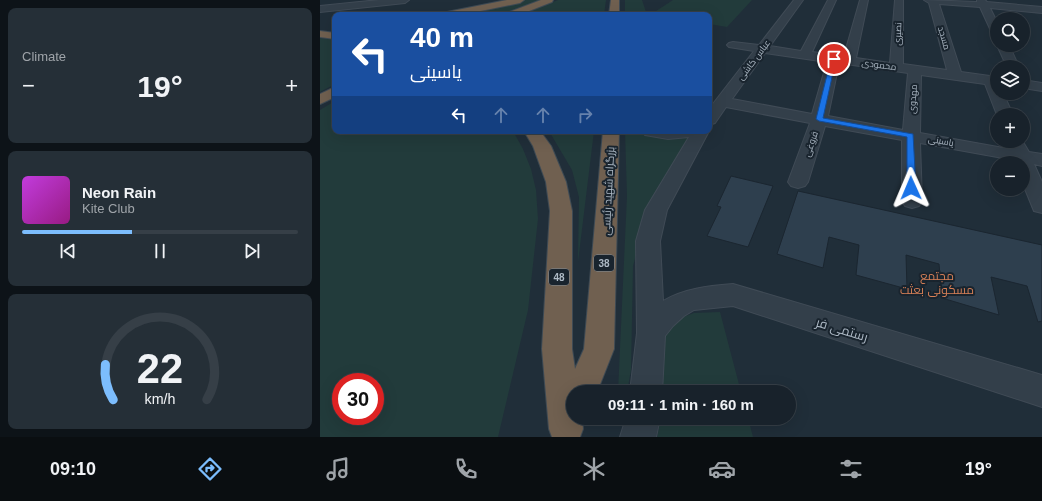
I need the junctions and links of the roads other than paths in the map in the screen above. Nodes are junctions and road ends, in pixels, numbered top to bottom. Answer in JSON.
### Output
{"nodes":[{"id":1,"x":405,"y":0,"type":"edge"},
{"id":2,"x":520,"y":0,"type":"edge"},
{"id":3,"x":549,"y":0,"type":"edge"},
{"id":4,"x":614,"y":0,"type":"edge"},
{"id":5,"x":799,"y":0,"type":"edge"},
{"id":6,"x":832,"y":0,"type":"edge"},
{"id":7,"x":864,"y":0,"type":"edge"},
{"id":8,"x":899,"y":0,"type":"edge"},
{"id":9,"x":928,"y":0,"type":"edge"},
{"id":10,"x":933,"y":0,"type":"edge"},
{"id":11,"x":1024,"y":0,"type":"edge"},
{"id":12,"x":983,"y":3,"type":"edge"},
{"id":13,"x":1031,"y":9,"type":"junction"},
{"id":14,"x":320,"y":10,"type":"edge"},
{"id":15,"x":462,"y":12,"type":"edge"},
{"id":16,"x":518,"y":12,"type":"edge"},
{"id":17,"x":614,"y":12,"type":"edge"},
{"id":18,"x":1040,"y":14,"type":"edge"},
{"id":19,"x":990,"y":18,"type":"edge"},
{"id":20,"x":320,"y":26,"type":"edge"},
{"id":21,"x":332,"y":26,"type":"edge"},
{"id":22,"x":320,"y":34,"type":"edge"},
{"id":23,"x":757,"y":34,"type":"dead end"},
{"id":24,"x":332,"y":36,"type":"edge"},
{"id":25,"x":772,"y":36,"type":"junction"},
{"id":26,"x":733,"y":45,"type":"dead end"},
{"id":27,"x":762,"y":49,"type":"junction"},
{"id":28,"x":805,"y":55,"type":"junction"},
{"id":29,"x":834,"y":59,"type":"junction"},
{"id":30,"x":849,"y":61,"type":"junction"},
{"id":31,"x":896,"y":67,"type":"junction"},
{"id":32,"x":915,"y":70,"type":"junction"},
{"id":33,"x":955,"y":75,"type":"junction"},
{"id":34,"x":990,"y":79,"type":"edge"},
{"id":35,"x":1030,"y":85,"type":"edge"},
{"id":36,"x":1042,"y":87,"type":"edge"},
{"id":37,"x":332,"y":93,"type":"edge"},
{"id":38,"x":320,"y":100,"type":"edge"},
{"id":39,"x":722,"y":102,"type":"junction"},
{"id":40,"x":712,"y":116,"type":"edge"},
{"id":41,"x":819,"y":119,"type":"junction"},
{"id":42,"x":534,"y":134,"type":"edge"},
{"id":43,"x":611,"y":134,"type":"edge"},
{"id":44,"x":698,"y":134,"type":"edge"},
{"id":45,"x":911,"y":136,"type":"junction"},
{"id":46,"x":990,"y":145,"type":"edge"},
{"id":47,"x":1018,"y":148,"type":"edge"},
{"id":48,"x":1042,"y":160,"type":"edge"},
{"id":49,"x":798,"y":182,"type":"dead end"},
{"id":50,"x":912,"y":201,"type":"dead end"},
{"id":51,"x":1042,"y":206,"type":"edge"},
{"id":52,"x":651,"y":333,"type":"junction"},
{"id":53,"x":584,"y":385,"type":"edge"},
{"id":54,"x":647,"y":385,"type":"edge"},
{"id":55,"x":1042,"y":390,"type":"edge"},
{"id":56,"x":641,"y":425,"type":"edge"},
{"id":57,"x":568,"y":426,"type":"edge"},
{"id":58,"x":638,"y":437,"type":"edge"}],
"edges":[{"from":1,"to":14,"type":"street"},
{"from":2,"to":15,"type":"highway"},
{"from":3,"to":16,"type":"highway"},
{"from":4,"to":17,"type":"highway"},
{"from":5,"to":25,"type":"street","name":"عباس کاشی"},
{"from":6,"to":28,"type":"street"},
{"from":7,"to":30,"type":"street"},
{"from":8,"to":31,"type":"street","name":"نصیری"},
{"from":9,"to":10,"type":"street"},
{"from":10,"to":12,"type":"street"},
{"from":10,"to":33,"type":"street","name":"مسجد"},
{"from":11,"to":13,"type":"street"},
{"from":12,"to":13,"type":"street"},
{"from":12,"to":19,"type":"street"},
{"from":13,"to":18,"type":"street"},
{"from":20,"to":21,"type":"highway"},
{"from":22,"to":24,"type":"highway"},
{"from":23,"to":25,"type":"street"},
{"from":25,"to":27,"type":"street","name":"عباس کاشی"},
{"from":26,"to":27,"type":"street","name":"محمودی"},
{"from":27,"to":28,"type":"street","name":"محمودی"},
{"from":27,"to":39,"type":"street","name":"عباس کاشی"},
{"from":28,"to":29,"type":"street","name":"محمودی"},
{"from":29,"to":30,"type":"street","name":"محمودی"},
{"from":29,"to":41,"type":"street","name":"فروغی"},
{"from":30,"to":31,"type":"street","name":"محمودی"},
{"from":31,"to":32,"type":"street","name":"محمودی"},
{"from":32,"to":33,"type":"street","name":"محمودی"},
{"from":32,"to":45,"type":"street","name":"مهدوی"},
{"from":33,"to":34,"type":"street","name":"محمودی"},
{"from":35,"to":36,"type":"street"},
{"from":37,"to":38,"type":"highway"},
{"from":39,"to":40,"type":"street","name":"عباس کاشی"},
{"from":39,"to":41,"type":"street","name":"یاسینی"},
{"from":41,"to":45,"type":"street","name":"یاسینی"},
{"from":41,"to":49,"type":"street","name":"فروغی"},
{"from":42,"to":57,"type":"highway","number":"48"},
{"from":43,"to":53,"type":"highway","name":"بزرگراه شهید رئیسی","number":"38"},
{"from":44,"to":52,"type":"street"},
{"from":45,"to":46,"type":"street","name":"یاسینی"},
{"from":45,"to":50,"type":"street","name":"مهدوی"},
{"from":47,"to":48,"type":"street","name":"یاسینی"},
{"from":47,"to":51,"type":"street"},
{"from":52,"to":54,"type":"street"},
{"from":52,"to":55,"type":"street","name":"رستمی فر"},
{"from":56,"to":58,"type":"street"}]}
